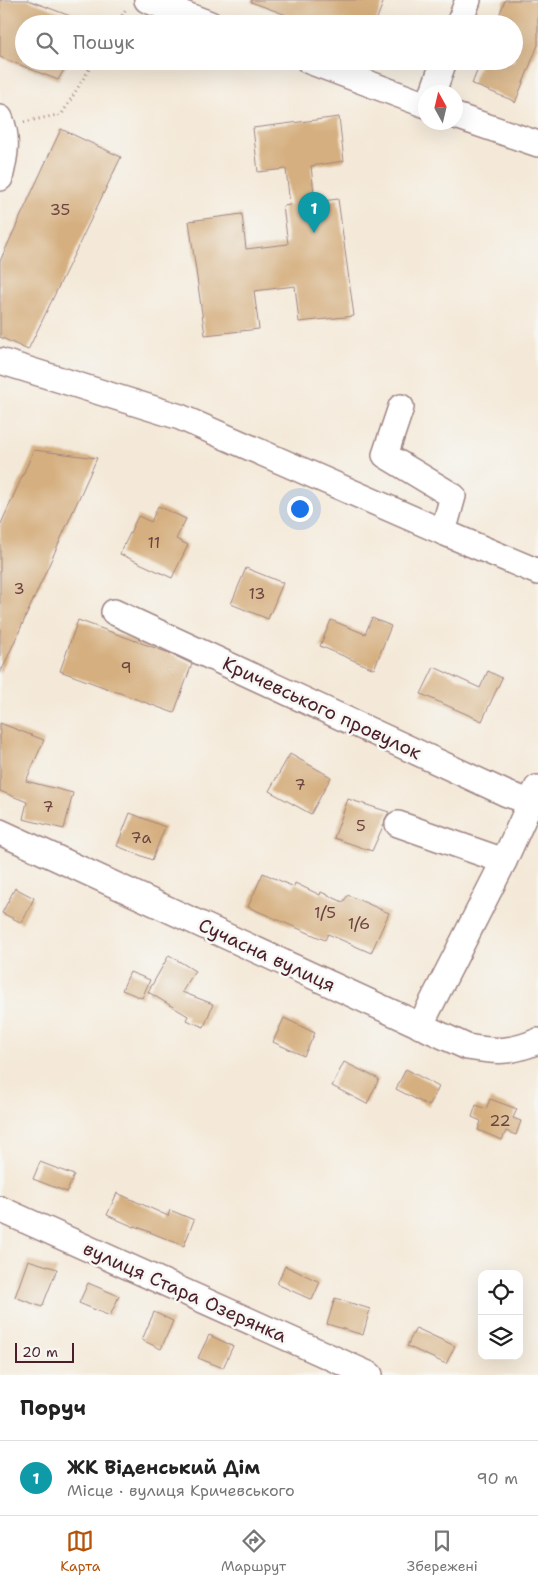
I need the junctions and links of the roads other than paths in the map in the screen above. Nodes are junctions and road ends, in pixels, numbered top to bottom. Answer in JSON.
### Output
{"nodes":[{"id":1,"x":148,"y":0,"type":"edge"},
{"id":2,"x":468,"y":0,"type":"edge"},
{"id":3,"x":187,"y":15,"type":"edge"},
{"id":4,"x":462,"y":15,"type":"edge"},
{"id":5,"x":333,"y":70,"type":"edge"},
{"id":6,"x":441,"y":70,"type":"edge"},
{"id":7,"x":435,"y":85,"type":"edge"},
{"id":8,"x":418,"y":102,"type":"edge"},
{"id":9,"x":463,"y":118,"type":"edge"},
{"id":10,"x":2,"y":122,"type":"edge"},
{"id":11,"x":538,"y":143,"type":"edge"},
{"id":12,"x":0,"y":178,"type":"edge"},
{"id":13,"x":0,"y":361,"type":"edge"},
{"id":14,"x":401,"y":407,"type":"dead end"},
{"id":15,"x":443,"y":532,"type":"junction"},
{"id":16,"x":538,"y":572,"type":"edge"},
{"id":17,"x":114,"y":612,"type":"dead end"},
{"id":18,"x":534,"y":794,"type":"edge"},
{"id":19,"x":398,"y":824,"type":"dead end"},
{"id":20,"x":0,"y":832,"type":"edge"},
{"id":21,"x":504,"y":861,"type":"junction"},
{"id":22,"x":420,"y":1026,"type":"junction"},
{"id":23,"x":538,"y":1041,"type":"edge"},
{"id":24,"x":0,"y":1209,"type":"edge"},
{"id":25,"x":370,"y":1375,"type":"edge"}],
"edges":[{"from":1,"to":3,"type":"street"},
{"from":2,"to":4,"type":"street"},
{"from":5,"to":8,"type":"street"},
{"from":6,"to":7,"type":"street"},
{"from":9,"to":11,"type":"street"},
{"from":10,"to":12,"type":"street"},
{"from":13,"to":15,"type":"street"},
{"from":14,"to":15,"type":"street"},
{"from":15,"to":16,"type":"street"},
{"from":17,"to":18,"type":"street","name":"Кричевського провулок"},
{"from":18,"to":21,"type":"street"},
{"from":19,"to":21,"type":"street"},
{"from":20,"to":22,"type":"street","name":"Сучасна вулиця"},
{"from":21,"to":22,"type":"street"},
{"from":22,"to":23,"type":"street","name":"Сучасна вулиця"},
{"from":24,"to":25,"type":"street","name":"вулиця Стара Озерянка"}]}
